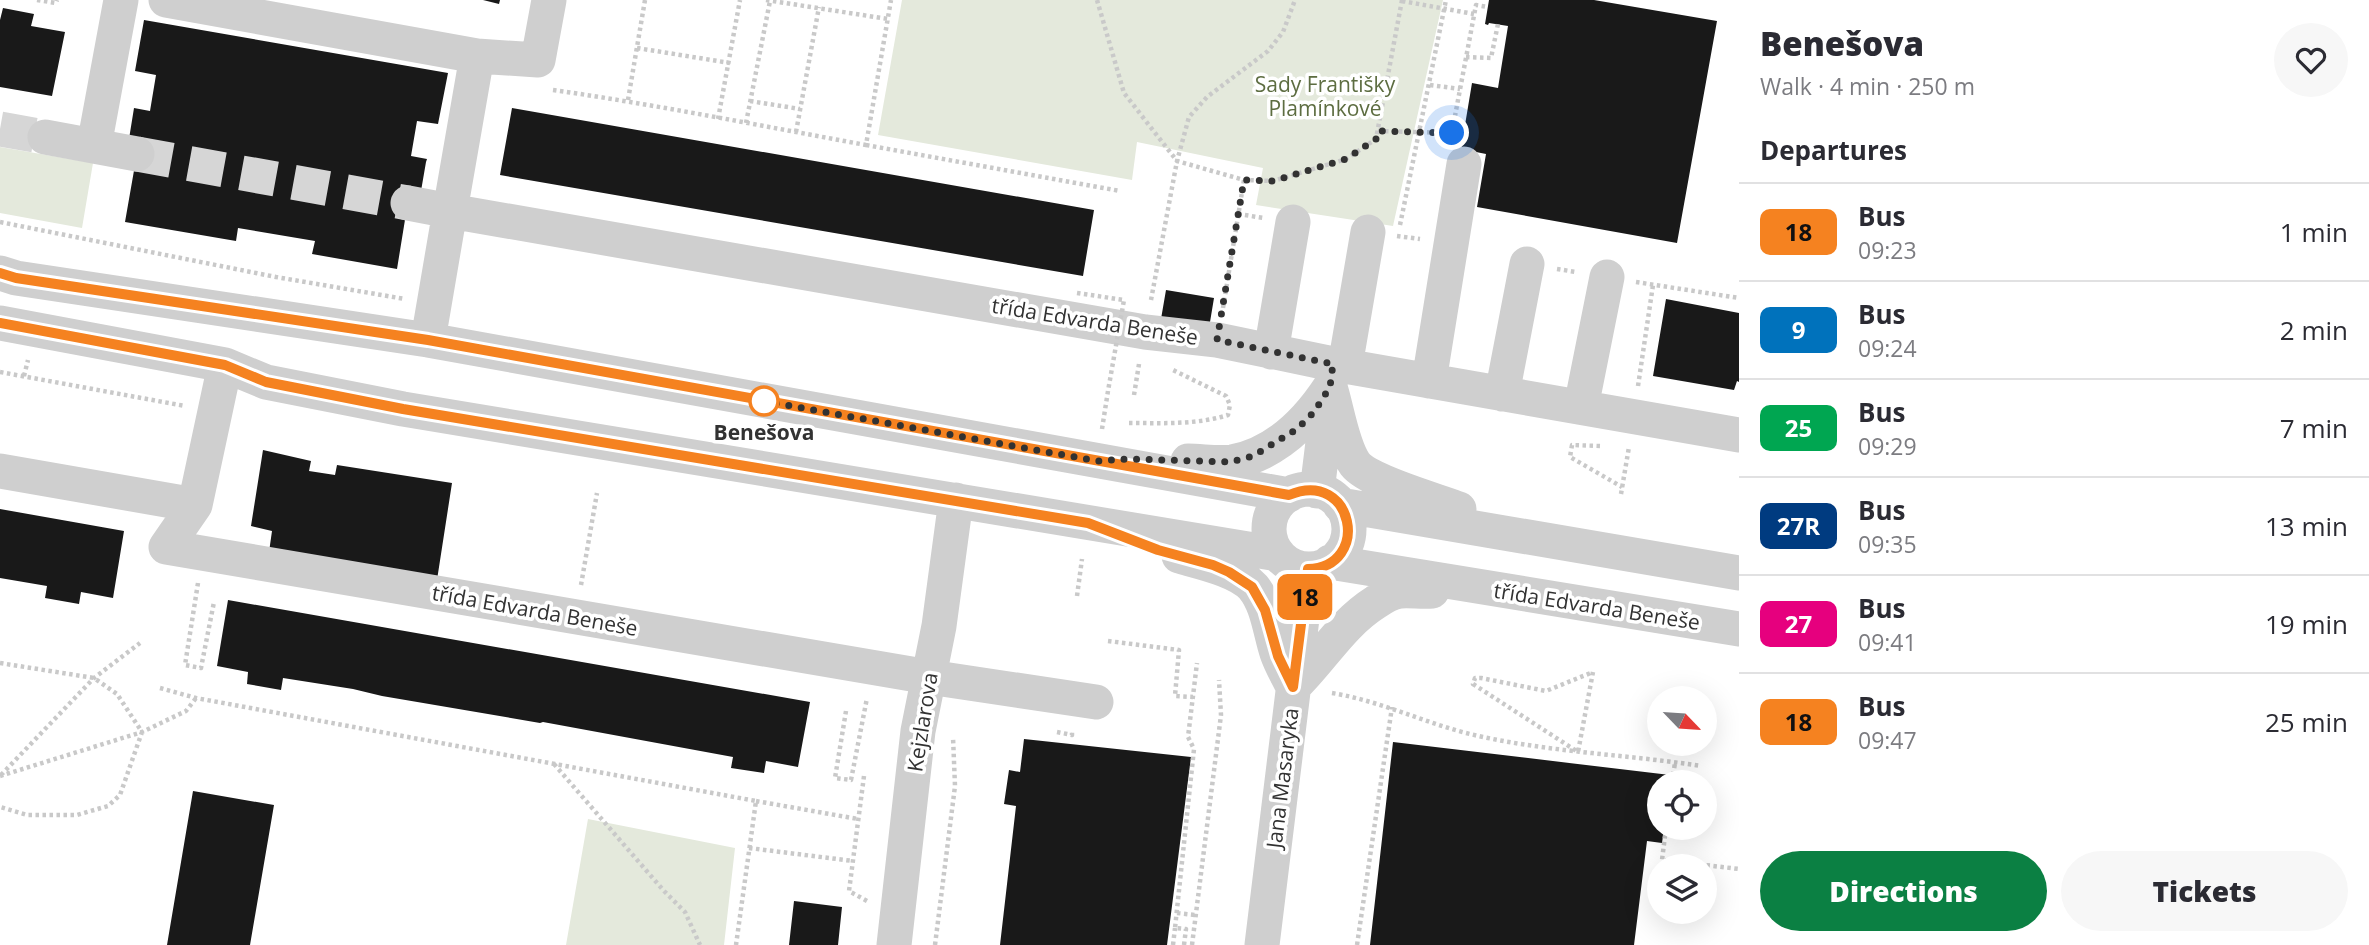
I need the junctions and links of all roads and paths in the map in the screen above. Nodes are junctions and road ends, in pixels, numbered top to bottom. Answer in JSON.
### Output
{"nodes":[{"id":1,"x":37,"y":0,"type":"edge"},
{"id":2,"x":57,"y":0,"type":"edge"},
{"id":3,"x":121,"y":0,"type":"edge"},
{"id":4,"x":166,"y":0,"type":"edge"},
{"id":5,"x":549,"y":0,"type":"edge"},
{"id":6,"x":645,"y":0,"type":"edge"},
{"id":7,"x":740,"y":0,"type":"edge"},
{"id":8,"x":768,"y":0,"type":"edge"},
{"id":9,"x":891,"y":0,"type":"edge"},
{"id":10,"x":1097,"y":0,"type":"edge"},
{"id":11,"x":1295,"y":0,"type":"edge"},
{"id":12,"x":1446,"y":0,"type":"edge"},
{"id":13,"x":1402,"y":1,"type":"edge"},
{"id":14,"x":1476,"y":3,"type":"edge"},
{"id":15,"x":818,"y":7,"type":"junction"},
{"id":16,"x":1488,"y":7,"type":"dead end"},
{"id":17,"x":1445,"y":9,"type":"junction"},
{"id":18,"x":1474,"y":14,"type":"junction"},
{"id":19,"x":888,"y":19,"type":"junction"},
{"id":20,"x":1497,"y":24,"type":"dead end"},
{"id":21,"x":637,"y":48,"type":"junction"},
{"id":22,"x":477,"y":56,"type":"junction"},
{"id":23,"x":1466,"y":57,"type":"junction"},
{"id":24,"x":730,"y":63,"type":"junction"},
{"id":25,"x":1430,"y":85,"type":"junction"},
{"id":26,"x":552,"y":89,"type":"dead end"},
{"id":27,"x":1460,"y":89,"type":"junction"},
{"id":28,"x":628,"y":100,"type":"junction"},
{"id":29,"x":750,"y":101,"type":"junction"},
{"id":30,"x":800,"y":109,"type":"junction"},
{"id":31,"x":718,"y":119,"type":"junction"},
{"id":32,"x":746,"y":123,"type":"junction"},
{"id":33,"x":1378,"y":131,"type":"junction"},
{"id":34,"x":796,"y":132,"type":"junction"},
{"id":35,"x":1421,"y":132,"type":"junction"},
{"id":36,"x":45,"y":137,"type":"tunnel mouth"},
{"id":37,"x":866,"y":145,"type":"junction"},
{"id":38,"x":94,"y":146,"type":"junction"},
{"id":39,"x":137,"y":154,"type":"tunnel mouth"},
{"id":40,"x":1177,"y":161,"type":"junction"},
{"id":41,"x":1464,"y":164,"type":"dead end"},
{"id":42,"x":1244,"y":180,"type":"junction"},
{"id":43,"x":1120,"y":191,"type":"dead end"},
{"id":44,"x":408,"y":203,"type":"tunnel mouth"},
{"id":45,"x":450,"y":211,"type":"junction"},
{"id":46,"x":0,"y":222,"type":"edge"},
{"id":47,"x":1293,"y":222,"type":"dead end"},
{"id":48,"x":1383,"y":234,"type":"joint"},
{"id":49,"x":1527,"y":264,"type":"dead end"},
{"id":50,"x":0,"y":274,"type":"edge"},
{"id":51,"x":1607,"y":277,"type":"dead end"},
{"id":52,"x":1077,"y":293,"type":"dead end"},
{"id":53,"x":1739,"y":298,"type":"edge"},
{"id":54,"x":433,"y":303,"type":"junction"},
{"id":55,"x":1153,"y":319,"type":"junction"},
{"id":56,"x":0,"y":323,"type":"edge"},
{"id":57,"x":428,"y":340,"type":"junction"},
{"id":58,"x":1217,"y":340,"type":"junction"},
{"id":59,"x":1271,"y":352,"type":"junction"},
{"id":60,"x":30,"y":353,"type":"dead end"},
{"id":61,"x":225,"y":365,"type":"junction"},
{"id":62,"x":0,"y":372,"type":"edge"},
{"id":63,"x":1336,"y":372,"type":"junction"},
{"id":64,"x":24,"y":376,"type":"junction"},
{"id":65,"x":1429,"y":381,"type":"junction"},
{"id":66,"x":1108,"y":391,"type":"dead end"},
{"id":67,"x":1502,"y":394,"type":"junction"},
{"id":68,"x":217,"y":402,"type":"junction"},
{"id":69,"x":1581,"y":407,"type":"junction"},
{"id":70,"x":1129,"y":423,"type":"dead end"},
{"id":71,"x":1631,"y":432,"type":"junction"},
{"id":72,"x":1739,"y":435,"type":"edge"},
{"id":73,"x":1606,"y":447,"type":"dead end"},
{"id":74,"x":1617,"y":447,"type":"dead end"},
{"id":75,"x":1627,"y":459,"type":"dead end"},
{"id":76,"x":1097,"y":461,"type":"junction"},
{"id":77,"x":0,"y":471,"type":"edge"},
{"id":78,"x":1622,"y":487,"type":"junction"},
{"id":79,"x":597,"y":493,"type":"dead end"},
{"id":80,"x":1621,"y":494,"type":"dead end"},
{"id":81,"x":1315,"y":497,"type":"junction"},
{"id":82,"x":956,"y":500,"type":"junction"},
{"id":83,"x":195,"y":505,"type":"junction"},
{"id":84,"x":1088,"y":523,"type":"junction"},
{"id":85,"x":1510,"y":534,"type":"junction"},
{"id":86,"x":1083,"y":559,"type":"dead end"},
{"id":87,"x":1306,"y":562,"type":"junction"},
{"id":88,"x":1739,"y":573,"type":"edge"},
{"id":89,"x":199,"y":578,"type":"dead end"},
{"id":90,"x":581,"y":586,"type":"dead end"},
{"id":91,"x":1501,"y":590,"type":"junction"},
{"id":92,"x":1077,"y":596,"type":"dead end"},
{"id":93,"x":214,"y":602,"type":"dead end"},
{"id":94,"x":1739,"y":629,"type":"edge"},
{"id":95,"x":1108,"y":641,"type":"dead end"},
{"id":96,"x":141,"y":643,"type":"dead end"},
{"id":97,"x":0,"y":663,"type":"edge"},
{"id":98,"x":1197,"y":663,"type":"dead end"},
{"id":99,"x":929,"y":677,"type":"junction"},
{"id":100,"x":94,"y":678,"type":"junction"},
{"id":101,"x":1219,"y":680,"type":"dead end"},
{"id":102,"x":1293,"y":687,"type":"junction"},
{"id":103,"x":160,"y":688,"type":"dead end"},
{"id":104,"x":867,"y":697,"type":"dead end"},
{"id":105,"x":1192,"y":697,"type":"junction"},
{"id":106,"x":196,"y":698,"type":"junction"},
{"id":107,"x":1096,"y":702,"type":"dead end"},
{"id":108,"x":1392,"y":707,"type":"junction"},
{"id":109,"x":846,"y":711,"type":"dead end"},
{"id":110,"x":952,"y":727,"type":"dead end"},
{"id":111,"x":142,"y":732,"type":"junction"},
{"id":112,"x":1578,"y":752,"type":"junction"},
{"id":113,"x":1675,"y":763,"type":"junction"},
{"id":114,"x":553,"y":764,"type":"junction"},
{"id":115,"x":1701,"y":766,"type":"dead end"},
{"id":116,"x":1674,"y":770,"type":"edge"},
{"id":117,"x":0,"y":776,"type":"edge"},
{"id":118,"x":864,"y":776,"type":"dead end"},
{"id":119,"x":756,"y":801,"type":"junction"},
{"id":120,"x":0,"y":807,"type":"edge"},
{"id":121,"x":858,"y":819,"type":"junction"},
{"id":122,"x":1664,"y":840,"type":"edge"},
{"id":123,"x":749,"y":848,"type":"junction"},
{"id":124,"x":853,"y":861,"type":"junction"},
{"id":125,"x":1739,"y":869,"type":"edge"},
{"id":126,"x":872,"y":903,"type":"dead end"},
{"id":127,"x":1177,"y":913,"type":"junction"},
{"id":128,"x":1195,"y":915,"type":"junction"},
{"id":129,"x":1175,"y":928,"type":"junction"},
{"id":130,"x":701,"y":945,"type":"edge"},
{"id":131,"x":736,"y":945,"type":"edge"},
{"id":132,"x":894,"y":945,"type":"edge"},
{"id":133,"x":935,"y":945,"type":"edge"},
{"id":134,"x":1173,"y":945,"type":"edge"},
{"id":135,"x":1184,"y":945,"type":"edge"},
{"id":136,"x":1192,"y":945,"type":"edge"},
{"id":137,"x":1262,"y":945,"type":"edge"},
{"id":138,"x":1357,"y":945,"type":"edge"}],
"edges":[{"from":1,"to":2,"type":"path"},
{"from":3,"to":38,"type":"street"},
{"from":4,"to":22,"type":"street"},
{"from":5,"to":22,"type":"street"},
{"from":6,"to":21,"type":"path"},
{"from":7,"to":24,"type":"path"},
{"from":8,"to":15,"type":"path"},
{"from":8,"to":29,"type":"path"},
{"from":9,"to":19,"type":"path"},
{"from":10,"to":40,"type":"path"},
{"from":11,"to":40,"type":"path"},
{"from":12,"to":17,"type":"path"},
{"from":13,"to":17,"type":"path"},
{"from":13,"to":33,"type":"path"},
{"from":14,"to":16,"type":"path"},
{"from":14,"to":18,"type":"path"},
{"from":15,"to":19,"type":"path"},
{"from":15,"to":30,"type":"path"},
{"from":17,"to":18,"type":"path"},
{"from":17,"to":25,"type":"path"},
{"from":18,"to":23,"type":"path"},
{"from":19,"to":37,"type":"path"},
{"from":20,"to":23,"type":"path"},
{"from":21,"to":24,"type":"path"},
{"from":21,"to":28,"type":"path"},
{"from":22,"to":45,"type":"street"},
{"from":23,"to":27,"type":"path"},
{"from":24,"to":31,"type":"path"},
{"from":25,"to":27,"type":"path"},
{"from":25,"to":35,"type":"path"},
{"from":26,"to":28,"type":"path"},
{"from":27,"to":35,"type":"path"},
{"from":28,"to":31,"type":"path"},
{"from":29,"to":30,"type":"path"},
{"from":29,"to":32,"type":"path"},
{"from":30,"to":34,"type":"path"},
{"from":31,"to":32,"type":"path"},
{"from":32,"to":34,"type":"path"},
{"from":33,"to":35,"type":"path"},
{"from":33,"to":42,"type":"path"},
{"from":34,"to":37,"type":"path"},
{"from":35,"to":48,"type":"path"},
{"from":36,"to":38,"type":"street"},
{"from":37,"to":43,"type":"path"},
{"from":38,"to":39,"type":"street"},
{"from":40,"to":42,"type":"path"},
{"from":40,"to":55,"type":"path"},
{"from":41,"to":65,"type":"street"},
{"from":42,"to":58,"type":"path"},
{"from":44,"to":45,"type":"street","name":"třída Edvarda Beneše"},
{"from":45,"to":54,"type":"street"},
{"from":45,"to":55,"type":"street","name":"třída Edvarda Beneše"},
{"from":46,"to":54,"type":"path"},
{"from":47,"to":59,"type":"street"},
{"from":48,"to":63,"type":"street"},
{"from":49,"to":67,"type":"street"},
{"from":50,"to":57,"type":"street"},
{"from":51,"to":69,"type":"street"},
{"from":52,"to":66,"type":"path","bridge":true},
{"from":53,"to":71,"type":"path"},
{"from":54,"to":57,"type":"street"},
{"from":55,"to":58,"type":"street","name":"třída Edvarda Beneše"},
{"from":55,"to":70,"type":"path"},
{"from":56,"to":61,"type":"street","name":"třída Edvarda Beneše"},
{"from":57,"to":76,"type":"street"},
{"from":58,"to":59,"type":"street","name":"třída Edvarda Beneše"},
{"from":59,"to":63,"type":"street","name":"třída Edvarda Beneše"},
{"from":60,"to":64,"type":"path"},
{"from":61,"to":68,"type":"street","name":"třída Edvarda Beneše"},
{"from":61,"to":82,"type":"street","name":"třída Edvarda Beneše"},
{"from":62,"to":64,"type":"path"},
{"from":63,"to":65,"type":"street","name":"třída Edvarda Beneše"},
{"from":63,"to":76,"type":"street"},
{"from":63,"to":81,"type":"street"},
{"from":63,"to":85,"type":"street"},
{"from":64,"to":68,"type":"path"},
{"from":65,"to":67,"type":"street","name":"třída Edvarda Beneše"},
{"from":67,"to":69,"type":"street","name":"třída Edvarda Beneše"},
{"from":68,"to":83,"type":"street","name":"třída Edvarda Beneše"},
{"from":69,"to":71,"type":"street","name":"třída Edvarda Beneše"},
{"from":71,"to":72,"type":"street","name":"třída Edvarda Beneše"},
{"from":71,"to":74,"type":"path"},
{"from":73,"to":78,"type":"path"},
{"from":75,"to":78,"type":"path"},
{"from":76,"to":81,"type":"street"},
{"from":77,"to":83,"type":"street"},
{"from":78,"to":80,"type":"path"},
{"from":79,"to":90,"type":"path"},
{"from":81,"to":85,"type":"street"},
{"from":81,"to":87,"type":"street"},
{"from":81,"to":87,"type":"street"},
{"from":82,"to":84,"type":"street","name":"třída Edvarda Beneše"},
{"from":82,"to":99,"type":"street","name":"Kejzlarova"},
{"from":83,"to":99,"type":"street","name":"třída Edvarda Beneše"},
{"from":84,"to":87,"type":"street","name":"třída Edvarda Beneše"},
{"from":84,"to":102,"type":"street"},
{"from":85,"to":88,"type":"street"},
{"from":86,"to":92,"type":"path"},
{"from":87,"to":91,"type":"street","name":"třída Edvarda Beneše"},
{"from":87,"to":102,"type":"street","name":"Jana Masaryka"},
{"from":89,"to":93,"type":"path"},
{"from":91,"to":94,"type":"street","name":"třída Edvarda Beneše"},
{"from":91,"to":102,"type":"street"},
{"from":95,"to":105,"type":"path"},
{"from":96,"to":100,"type":"path"},
{"from":97,"to":100,"type":"path"},
{"from":98,"to":105,"type":"path"},
{"from":99,"to":107,"type":"street","name":"třída Edvarda Beneše"},
{"from":99,"to":132,"type":"street","name":"Kejzlarova"},
{"from":100,"to":111,"type":"path"},
{"from":100,"to":117,"type":"path"},
{"from":101,"to":128,"type":"path"},
{"from":102,"to":108,"type":"path"},
{"from":102,"to":137,"type":"street","name":"Jana Masaryka"},
{"from":103,"to":106,"type":"path"},
{"from":104,"to":109,"type":"path"},
{"from":105,"to":127,"type":"path"},
{"from":106,"to":111,"type":"path"},
{"from":106,"to":114,"type":"path"},
{"from":108,"to":112,"type":"path"},
{"from":108,"to":138,"type":"path"},
{"from":110,"to":133,"type":"path"},
{"from":111,"to":117,"type":"path"},
{"from":111,"to":120,"type":"path"},
{"from":112,"to":112,"type":"path"},
{"from":112,"to":113,"type":"path"},
{"from":113,"to":115,"type":"path"},
{"from":113,"to":116,"type":"path"},
{"from":114,"to":119,"type":"path"},
{"from":114,"to":130,"type":"path"},
{"from":118,"to":121,"type":"path"},
{"from":119,"to":121,"type":"path"},
{"from":119,"to":123,"type":"path"},
{"from":121,"to":124,"type":"path"},
{"from":122,"to":125,"type":"path"},
{"from":123,"to":124,"type":"path"},
{"from":123,"to":131,"type":"path"},
{"from":124,"to":126,"type":"path"},
{"from":127,"to":128,"type":"path"},
{"from":127,"to":129,"type":"path"},
{"from":128,"to":136,"type":"path"},
{"from":129,"to":134,"type":"path"},
{"from":129,"to":135,"type":"path"}]}
